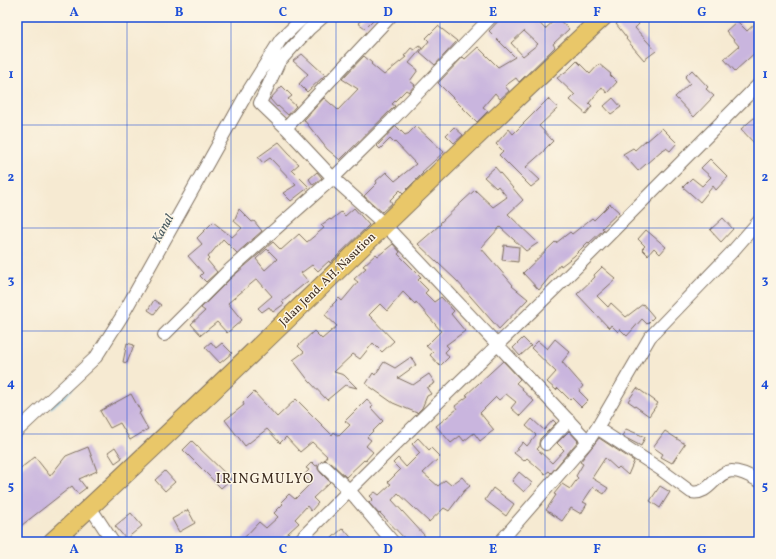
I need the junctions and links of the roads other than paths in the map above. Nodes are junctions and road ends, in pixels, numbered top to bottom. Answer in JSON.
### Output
{"nodes":[{"id":1,"x":304,"y":17,"type":"edge"},
{"id":2,"x":323,"y":17,"type":"edge"},
{"id":3,"x":390,"y":17,"type":"edge"},
{"id":4,"x":491,"y":17,"type":"edge"},
{"id":5,"x":603,"y":17,"type":"edge"},
{"id":6,"x":759,"y":84,"type":"edge"},
{"id":7,"x":286,"y":128,"type":"junction"},
{"id":8,"x":333,"y":178,"type":"junction"},
{"id":9,"x":759,"y":221,"type":"edge"},
{"id":10,"x":384,"y":224,"type":"junction"},
{"id":11,"x":164,"y":335,"type":"dead end"},
{"id":12,"x":497,"y":344,"type":"junction"},
{"id":13,"x":569,"y":420,"type":"junction"},
{"id":14,"x":597,"y":428,"type":"junction"},
{"id":15,"x":17,"y":431,"type":"edge"},
{"id":16,"x":588,"y":441,"type":"junction"},
{"id":17,"x":546,"y":444,"type":"dead end"},
{"id":18,"x":325,"y":467,"type":"dead end"},
{"id":19,"x":759,"y":481,"type":"edge"},
{"id":20,"x":349,"y":490,"type":"junction"},
{"id":21,"x":90,"y":507,"type":"junction"},
{"id":22,"x":52,"y":542,"type":"edge"},
{"id":23,"x":113,"y":542,"type":"edge"},
{"id":24,"x":298,"y":542,"type":"edge"},
{"id":25,"x":393,"y":542,"type":"edge"},
{"id":26,"x":500,"y":542,"type":"edge"}],
"edges":[{"from":1,"to":15,"type":"street"},
{"from":2,"to":7,"type":"street"},
{"from":3,"to":7,"type":"street"},
{"from":4,"to":8,"type":"street"},
{"from":5,"to":10,"type":"highway","name":"Jalan Jend. AH. Nasution"},
{"from":6,"to":12,"type":"street"},
{"from":7,"to":8,"type":"street"},
{"from":8,"to":10,"type":"street"},
{"from":8,"to":11,"type":"street"},
{"from":9,"to":14,"type":"street"},
{"from":10,"to":12,"type":"street"},
{"from":10,"to":21,"type":"highway","name":"Jalan Jend. AH. Nasution"},
{"from":12,"to":13,"type":"street"},
{"from":12,"to":20,"type":"street"},
{"from":13,"to":16,"type":"street"},
{"from":13,"to":17,"type":"street"},
{"from":14,"to":16,"type":"street"},
{"from":14,"to":19,"type":"street"},
{"from":16,"to":26,"type":"street"},
{"from":18,"to":20,"type":"street"},
{"from":20,"to":24,"type":"street"},
{"from":20,"to":25,"type":"street"},
{"from":21,"to":22,"type":"highway","name":"Jalan Jend. AH. Nasution"},
{"from":21,"to":23,"type":"street"}]}
